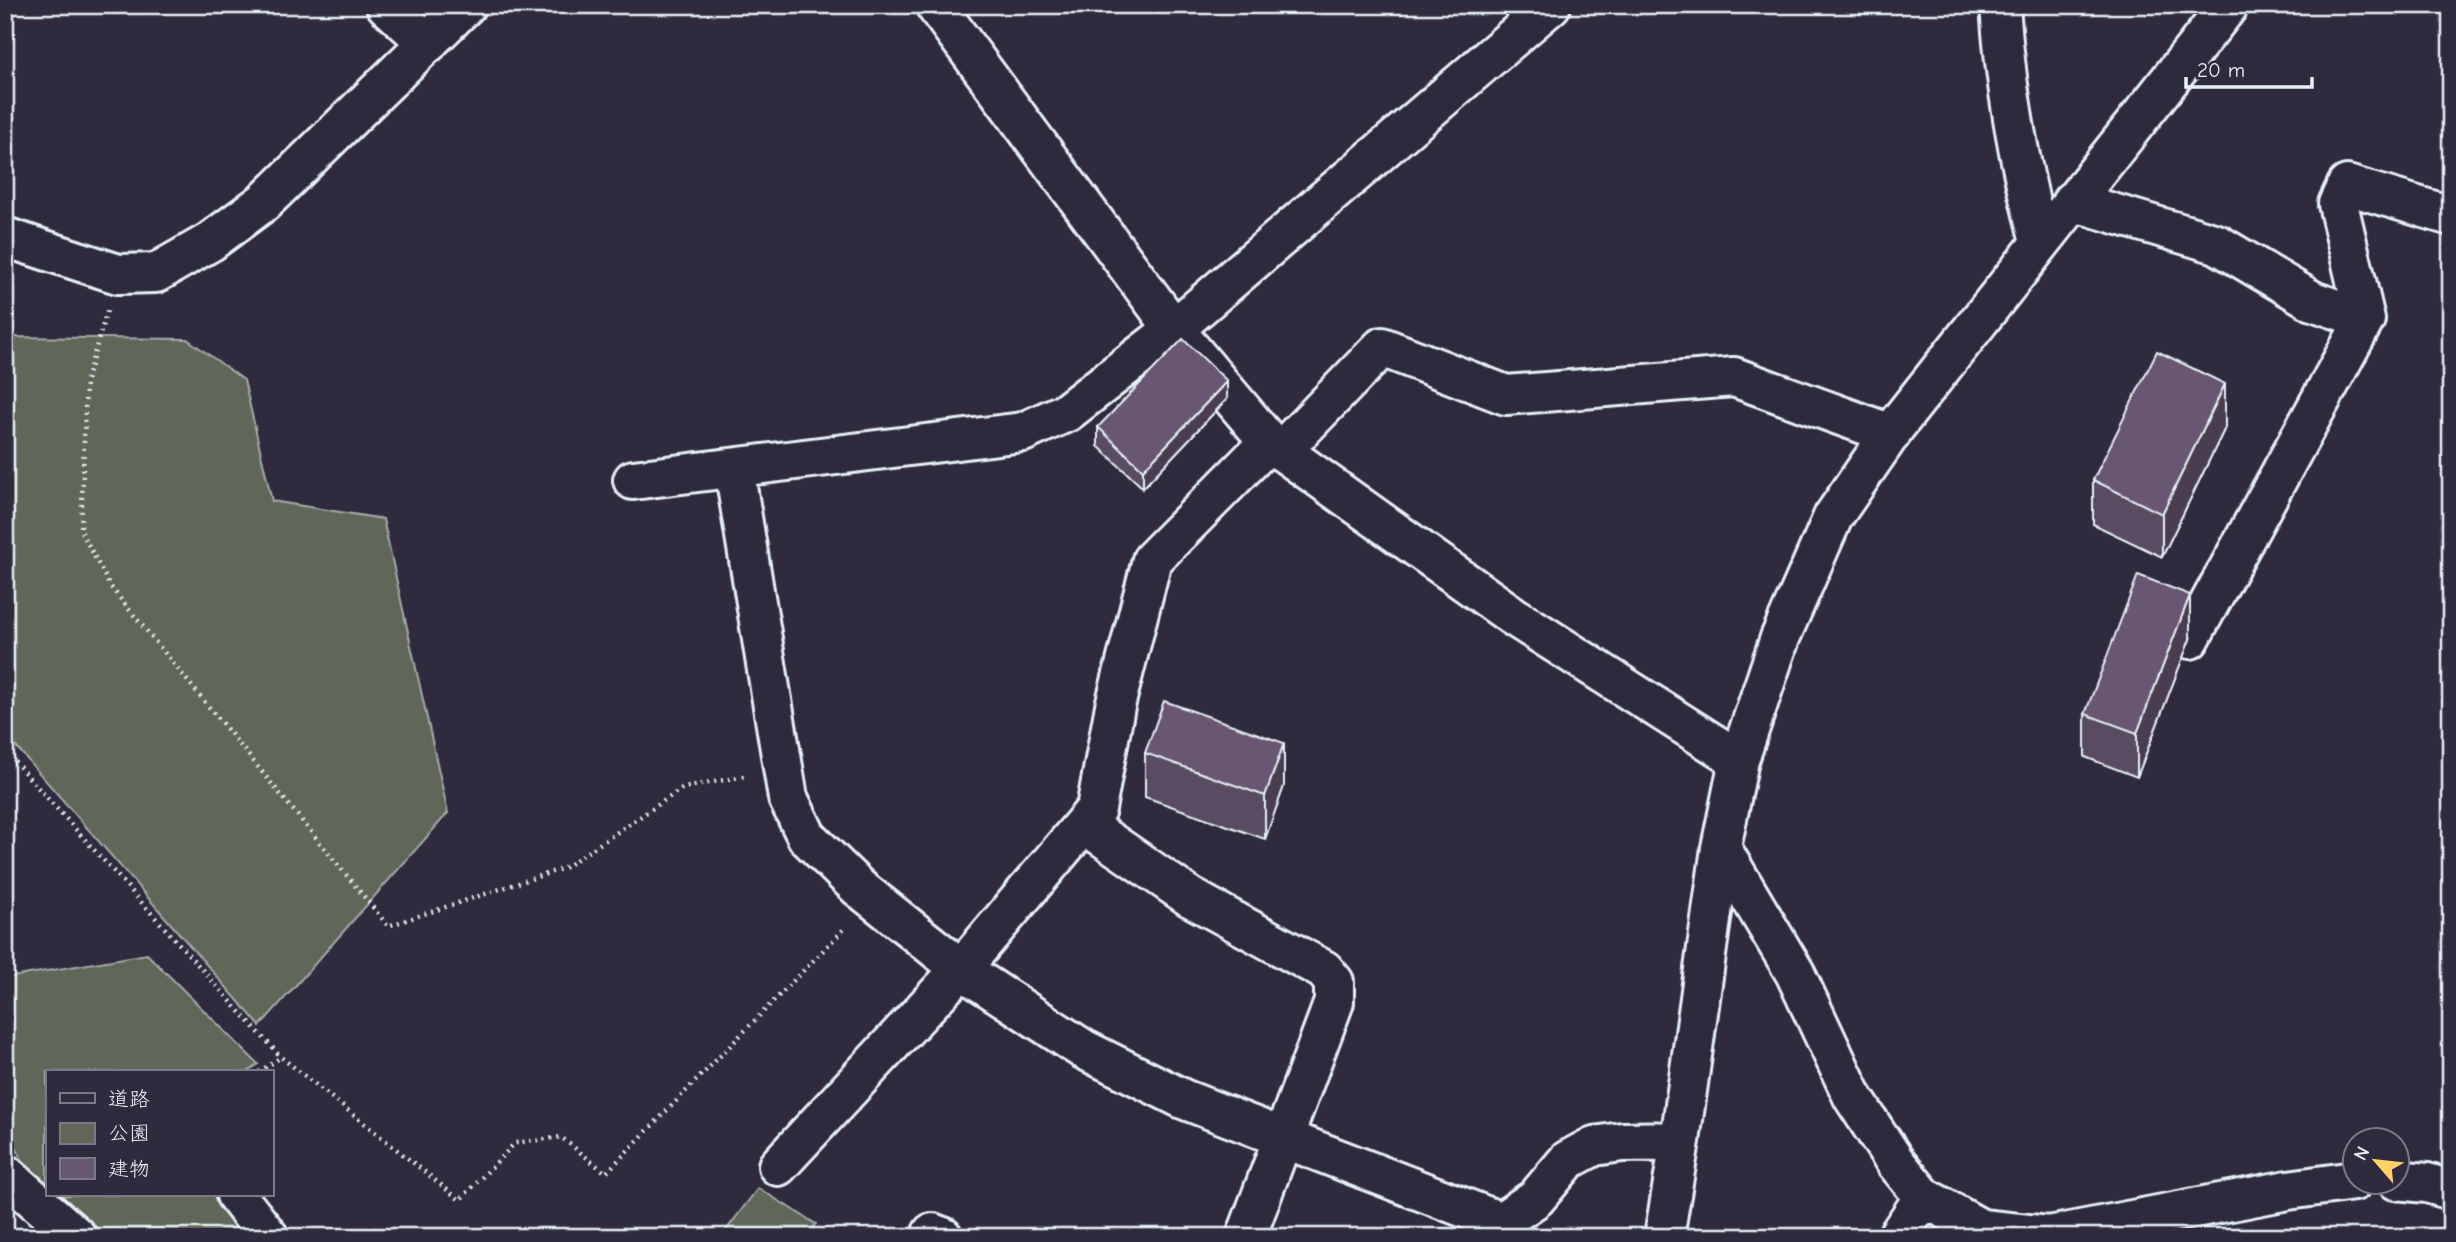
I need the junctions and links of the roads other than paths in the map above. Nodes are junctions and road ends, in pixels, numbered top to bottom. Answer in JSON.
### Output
{"nodes":[{"id":1,"x":386,"y":5,"type":"edge"},
{"id":2,"x":466,"y":5,"type":"edge"},
{"id":3,"x":935,"y":5,"type":"edge"},
{"id":4,"x":1551,"y":5,"type":"edge"},
{"id":5,"x":2000,"y":5,"type":"edge"},
{"id":6,"x":2229,"y":5,"type":"edge"},
{"id":7,"x":428,"y":43,"type":"junction"},
{"id":8,"x":2072,"y":201,"type":"junction"},
{"id":9,"x":2451,"y":216,"type":"edge"},
{"id":10,"x":5,"y":237,"type":"edge"},
{"id":11,"x":2040,"y":241,"type":"junction"},
{"id":12,"x":2365,"y":319,"type":"junction"},
{"id":13,"x":1174,"y":329,"type":"junction"},
{"id":14,"x":1891,"y":434,"type":"junction"},
{"id":15,"x":1275,"y":447,"type":"junction"},
{"id":16,"x":734,"y":468,"type":"junction"},
{"id":17,"x":633,"y":480,"type":"dead end"},
{"id":18,"x":2190,"y":639,"type":"edge"},
{"id":19,"x":1739,"y":760,"type":"junction"},
{"id":20,"x":1084,"y":824,"type":"junction"},
{"id":21,"x":1721,"y":848,"type":"junction"},
{"id":22,"x":961,"y":969,"type":"junction"},
{"id":23,"x":1283,"y":1138,"type":"junction"},
{"id":24,"x":1680,"y":1141,"type":"junction"},
{"id":25,"x":778,"y":1166,"type":"dead end"},
{"id":26,"x":5,"y":1174,"type":"edge"},
{"id":27,"x":2410,"y":1181,"type":"edge"},
{"id":28,"x":2340,"y":1183,"type":"edge"},
{"id":29,"x":2451,"y":1190,"type":"edge"},
{"id":30,"x":237,"y":1196,"type":"edge"},
{"id":31,"x":1924,"y":1197,"type":"junction"},
{"id":32,"x":1506,"y":1229,"type":"edge"},
{"id":33,"x":77,"y":1237,"type":"edge"},
{"id":34,"x":269,"y":1237,"type":"edge"},
{"id":35,"x":931,"y":1237,"type":"edge"},
{"id":36,"x":943,"y":1237,"type":"edge"},
{"id":37,"x":1246,"y":1237,"type":"edge"},
{"id":38,"x":1664,"y":1237,"type":"edge"},
{"id":39,"x":1896,"y":1237,"type":"edge"}],
"edges":[{"from":1,"to":7,"type":"street"},
{"from":2,"to":7,"type":"street"},
{"from":3,"to":13,"type":"street"},
{"from":4,"to":13,"type":"street"},
{"from":5,"to":11,"type":"street"},
{"from":6,"to":8,"type":"street"},
{"from":7,"to":10,"type":"street"},
{"from":8,"to":11,"type":"street"},
{"from":8,"to":12,"type":"street"},
{"from":9,"to":12,"type":"street"},
{"from":11,"to":14,"type":"street"},
{"from":12,"to":18,"type":"street"},
{"from":13,"to":15,"type":"street"},
{"from":13,"to":16,"type":"street"},
{"from":14,"to":15,"type":"street"},
{"from":14,"to":19,"type":"street"},
{"from":15,"to":19,"type":"street"},
{"from":15,"to":20,"type":"street"},
{"from":16,"to":17,"type":"street"},
{"from":16,"to":22,"type":"street"},
{"from":19,"to":21,"type":"street"},
{"from":20,"to":22,"type":"street"},
{"from":20,"to":23,"type":"street"},
{"from":21,"to":24,"type":"street"},
{"from":21,"to":31,"type":"street"},
{"from":22,"to":23,"type":"street"},
{"from":22,"to":25,"type":"street"},
{"from":23,"to":32,"type":"street"},
{"from":23,"to":37,"type":"street"},
{"from":24,"to":32,"type":"street"},
{"from":24,"to":38,"type":"street"},
{"from":26,"to":33,"type":"street"},
{"from":27,"to":29,"type":"street"},
{"from":28,"to":31,"type":"street"},
{"from":30,"to":34,"type":"street"},
{"from":31,"to":39,"type":"street"},
{"from":35,"to":36,"type":"street"}]}
